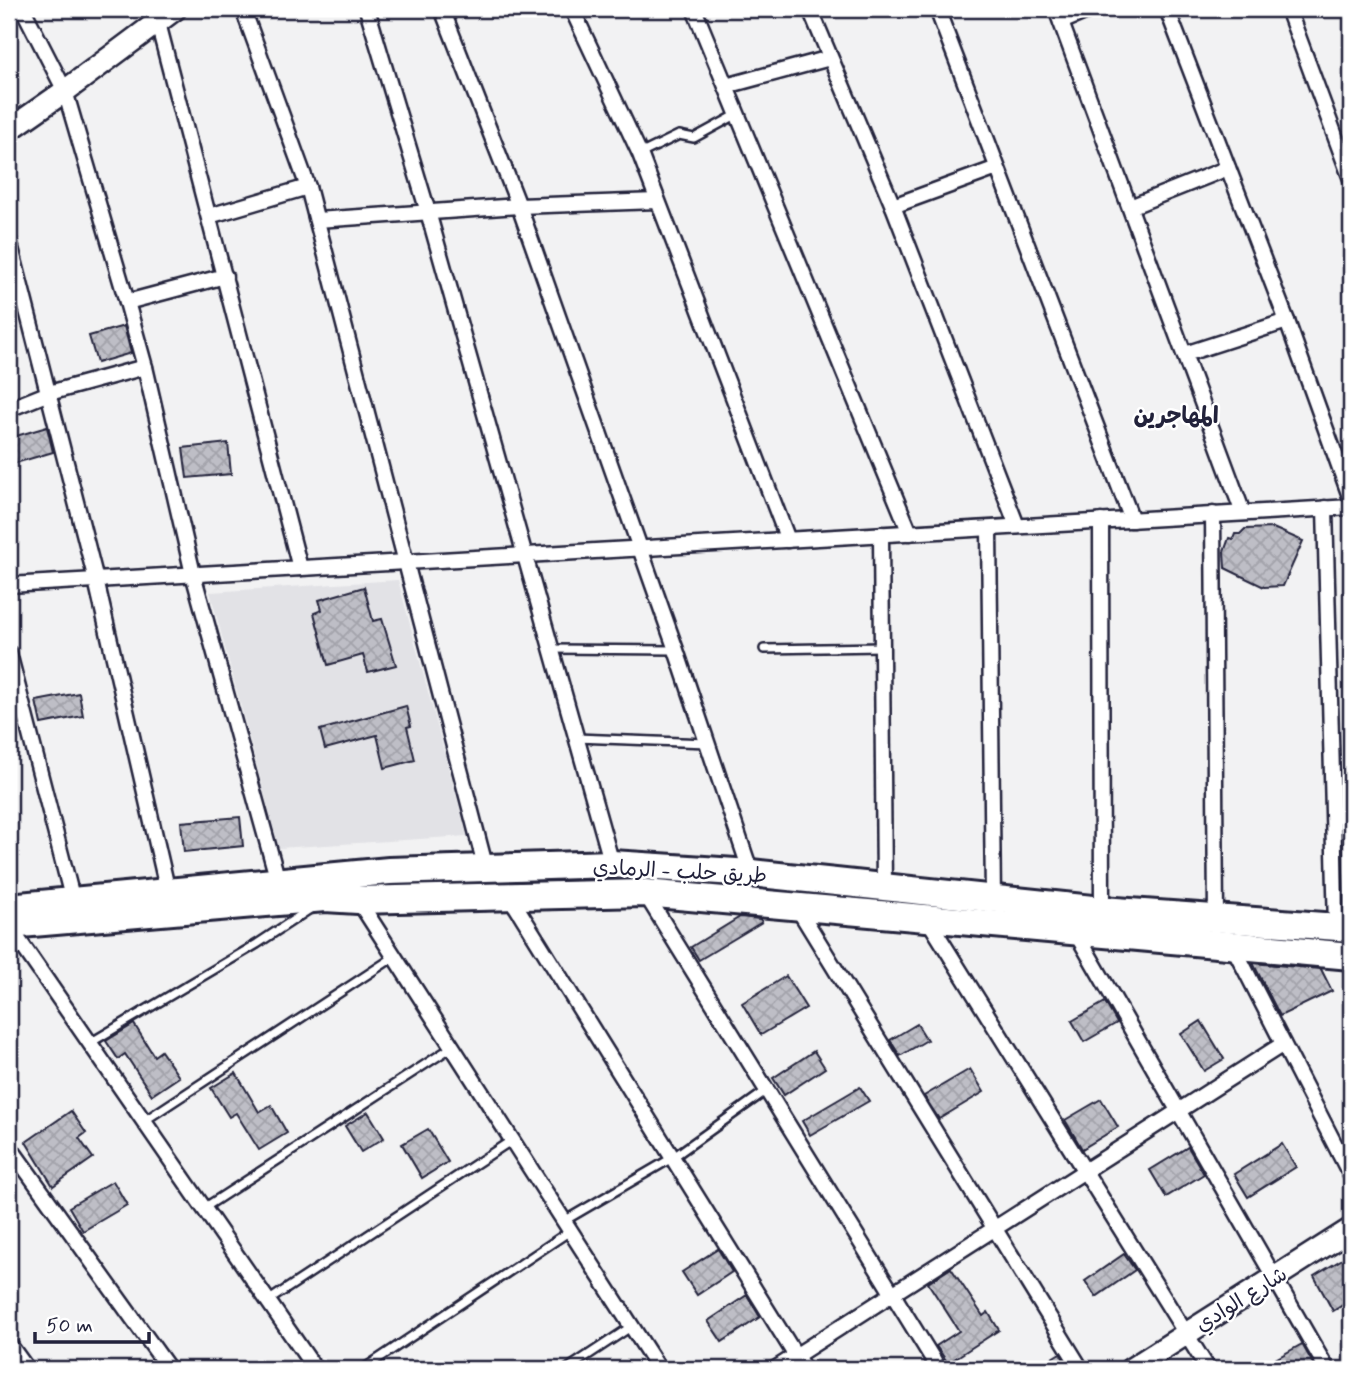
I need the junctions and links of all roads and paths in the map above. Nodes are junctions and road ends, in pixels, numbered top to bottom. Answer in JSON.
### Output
{"nodes":[{"id":1,"x":23,"y":9,"type":"edge"},
{"id":2,"x":175,"y":9,"type":"edge"},
{"id":3,"x":243,"y":9,"type":"edge"},
{"id":4,"x":367,"y":9,"type":"edge"},
{"id":5,"x":442,"y":9,"type":"edge"},
{"id":6,"x":572,"y":9,"type":"edge"},
{"id":7,"x":694,"y":9,"type":"edge"},
{"id":8,"x":810,"y":9,"type":"edge"},
{"id":9,"x":937,"y":9,"type":"edge"},
{"id":10,"x":1092,"y":9,"type":"edge"},
{"id":11,"x":1167,"y":9,"type":"edge"},
{"id":12,"x":1288,"y":9,"type":"edge"},
{"id":13,"x":1058,"y":15,"type":"edge"},
{"id":14,"x":158,"y":23,"type":"junction"},
{"id":15,"x":830,"y":58,"type":"junction"},
{"id":16,"x":726,"y":86,"type":"junction"},
{"id":17,"x":65,"y":92,"type":"junction"},
{"id":18,"x":736,"y":115,"type":"junction"},
{"id":19,"x":9,"y":130,"type":"edge"},
{"id":20,"x":640,"y":153,"type":"junction"},
{"id":21,"x":1228,"y":167,"type":"junction"},
{"id":22,"x":997,"y":168,"type":"junction"},
{"id":23,"x":1351,"y":179,"type":"edge"},
{"id":24,"x":308,"y":187,"type":"junction"},
{"id":25,"x":657,"y":201,"type":"junction"},
{"id":26,"x":519,"y":206,"type":"junction"},
{"id":27,"x":893,"y":206,"type":"junction"},
{"id":28,"x":1130,"y":208,"type":"junction"},
{"id":29,"x":428,"y":212,"type":"junction"},
{"id":30,"x":209,"y":216,"type":"junction"},
{"id":31,"x":317,"y":220,"type":"junction"},
{"id":32,"x":9,"y":240,"type":"edge"},
{"id":33,"x":225,"y":276,"type":"junction"},
{"id":34,"x":127,"y":302,"type":"junction"},
{"id":35,"x":1287,"y":321,"type":"junction"},
{"id":36,"x":1185,"y":354,"type":"junction"},
{"id":37,"x":145,"y":367,"type":"junction"},
{"id":38,"x":49,"y":393,"type":"junction"},
{"id":39,"x":9,"y":410,"type":"edge"},
{"id":40,"x":1351,"y":499,"type":"edge"},
{"id":41,"x":1351,"y":507,"type":"edge"},
{"id":42,"x":1325,"y":508,"type":"junction"},
{"id":43,"x":1242,"y":513,"type":"junction"},
{"id":44,"x":1213,"y":514,"type":"junction"},
{"id":45,"x":1132,"y":520,"type":"junction"},
{"id":46,"x":1101,"y":521,"type":"junction"},
{"id":47,"x":1017,"y":526,"type":"junction"},
{"id":48,"x":989,"y":529,"type":"junction"},
{"id":49,"x":910,"y":533,"type":"junction"},
{"id":50,"x":881,"y":534,"type":"junction"},
{"id":51,"x":788,"y":540,"type":"junction"},
{"id":52,"x":639,"y":548,"type":"junction"},
{"id":53,"x":523,"y":555,"type":"junction"},
{"id":54,"x":404,"y":563,"type":"junction"},
{"id":55,"x":300,"y":568,"type":"junction"},
{"id":56,"x":193,"y":574,"type":"junction"},
{"id":57,"x":96,"y":580,"type":"junction"},
{"id":58,"x":9,"y":585,"type":"edge"},
{"id":59,"x":882,"y":647,"type":"junction"},
{"id":60,"x":551,"y":649,"type":"junction"},
{"id":61,"x":764,"y":649,"type":"dead end"},
{"id":62,"x":676,"y":650,"type":"junction"},
{"id":63,"x":9,"y":653,"type":"edge"},
{"id":64,"x":576,"y":738,"type":"junction"},
{"id":65,"x":707,"y":744,"type":"junction"},
{"id":66,"x":612,"y":864,"type":"junction"},
{"id":67,"x":486,"y":869,"type":"junction"},
{"id":68,"x":751,"y":873,"type":"junction"},
{"id":69,"x":278,"y":881,"type":"junction"},
{"id":70,"x":884,"y":888,"type":"junction"},
{"id":71,"x":168,"y":892,"type":"junction"},
{"id":72,"x":645,"y":893,"type":"junction"},
{"id":73,"x":509,"y":895,"type":"junction"},
{"id":74,"x":325,"y":898,"type":"junction"},
{"id":75,"x":358,"y":900,"type":"junction"},
{"id":76,"x":993,"y":900,"type":"junction"},
{"id":77,"x":73,"y":901,"type":"junction"},
{"id":78,"x":796,"y":905,"type":"junction"},
{"id":79,"x":9,"y":907,"type":"edge"},
{"id":80,"x":1102,"y":910,"type":"junction"},
{"id":81,"x":927,"y":917,"type":"junction"},
{"id":82,"x":1216,"y":919,"type":"junction"},
{"id":83,"x":9,"y":925,"type":"edge"},
{"id":84,"x":1344,"y":927,"type":"edge"},
{"id":85,"x":1076,"y":933,"type":"junction"},
{"id":86,"x":1233,"y":946,"type":"junction"},
{"id":87,"x":1351,"y":956,"type":"edge"},
{"id":88,"x":395,"y":957,"type":"junction"},
{"id":89,"x":90,"y":1044,"type":"junction"},
{"id":90,"x":1283,"y":1044,"type":"junction"},
{"id":91,"x":452,"y":1046,"type":"junction"},
{"id":92,"x":766,"y":1090,"type":"junction"},
{"id":93,"x":1178,"y":1111,"type":"junction"},
{"id":94,"x":144,"y":1121,"type":"junction"},
{"id":95,"x":512,"y":1140,"type":"junction"},
{"id":96,"x":9,"y":1146,"type":"edge"},
{"id":97,"x":672,"y":1158,"type":"junction"},
{"id":98,"x":1084,"y":1171,"type":"junction"},
{"id":99,"x":1351,"y":1176,"type":"edge"},
{"id":100,"x":204,"y":1208,"type":"junction"},
{"id":101,"x":567,"y":1226,"type":"junction"},
{"id":102,"x":995,"y":1228,"type":"junction"},
{"id":103,"x":1351,"y":1229,"type":"edge"},
{"id":104,"x":1275,"y":1278,"type":"junction"},
{"id":105,"x":892,"y":1294,"type":"junction"},
{"id":106,"x":268,"y":1301,"type":"junction"},
{"id":107,"x":632,"y":1326,"type":"junction"},
{"id":108,"x":1185,"y":1334,"type":"junction"},
{"id":109,"x":9,"y":1344,"type":"edge"},
{"id":110,"x":796,"y":1356,"type":"junction"},
{"id":111,"x":27,"y":1369,"type":"edge"},
{"id":112,"x":169,"y":1369,"type":"edge"},
{"id":113,"x":315,"y":1369,"type":"edge"},
{"id":114,"x":363,"y":1369,"type":"edge"},
{"id":115,"x":566,"y":1369,"type":"edge"},
{"id":116,"x":659,"y":1369,"type":"edge"},
{"id":117,"x":775,"y":1369,"type":"edge"},
{"id":118,"x":804,"y":1369,"type":"edge"},
{"id":119,"x":939,"y":1369,"type":"edge"},
{"id":120,"x":1081,"y":1369,"type":"edge"},
{"id":121,"x":1131,"y":1369,"type":"edge"},
{"id":122,"x":1208,"y":1369,"type":"edge"},
{"id":123,"x":1328,"y":1369,"type":"edge"}],
"edges":[{"from":1,"to":17,"type":"street"},
{"from":2,"to":14,"type":"street"},
{"from":3,"to":24,"type":"street"},
{"from":4,"to":29,"type":"street"},
{"from":5,"to":26,"type":"street"},
{"from":6,"to":20,"type":"street"},
{"from":7,"to":16,"type":"street"},
{"from":8,"to":15,"type":"street"},
{"from":9,"to":22,"type":"street"},
{"from":10,"to":13,"type":"street"},
{"from":11,"to":21,"type":"street"},
{"from":12,"to":23,"type":"street"},
{"from":13,"to":28,"type":"street"},
{"from":14,"to":17,"type":"street"},
{"from":14,"to":30,"type":"street"},
{"from":15,"to":16,"type":"street"},
{"from":15,"to":27,"type":"street"},
{"from":16,"to":18,"type":"street"},
{"from":17,"to":19,"type":"street"},
{"from":17,"to":34,"type":"street"},
{"from":18,"to":20,"type":"lane"},
{"from":18,"to":49,"type":"street"},
{"from":20,"to":25,"type":"street"},
{"from":21,"to":28,"type":"street"},
{"from":21,"to":35,"type":"street"},
{"from":22,"to":27,"type":"street"},
{"from":22,"to":45,"type":"street"},
{"from":24,"to":30,"type":"street"},
{"from":24,"to":31,"type":"street"},
{"from":25,"to":26,"type":"street"},
{"from":25,"to":51,"type":"street"},
{"from":26,"to":29,"type":"street"},
{"from":26,"to":52,"type":"street"},
{"from":27,"to":47,"type":"street"},
{"from":28,"to":36,"type":"street"},
{"from":29,"to":31,"type":"street"},
{"from":29,"to":53,"type":"street"},
{"from":30,"to":33,"type":"street"},
{"from":31,"to":54,"type":"street"},
{"from":32,"to":38,"type":"street"},
{"from":33,"to":34,"type":"street"},
{"from":33,"to":55,"type":"street"},
{"from":34,"to":37,"type":"street"},
{"from":35,"to":36,"type":"street"},
{"from":35,"to":40,"type":"street"},
{"from":36,"to":43,"type":"street"},
{"from":37,"to":38,"type":"street"},
{"from":37,"to":56,"type":"street"},
{"from":38,"to":39,"type":"street"},
{"from":38,"to":57,"type":"street"},
{"from":41,"to":42,"type":"street"},
{"from":42,"to":43,"type":"street"},
{"from":42,"to":84,"type":"street"},
{"from":43,"to":44,"type":"street"},
{"from":44,"to":45,"type":"street"},
{"from":44,"to":82,"type":"street"},
{"from":45,"to":46,"type":"street"},
{"from":46,"to":47,"type":"street"},
{"from":46,"to":80,"type":"street"},
{"from":47,"to":48,"type":"street"},
{"from":48,"to":49,"type":"street"},
{"from":48,"to":76,"type":"street"},
{"from":49,"to":50,"type":"street"},
{"from":50,"to":51,"type":"street"},
{"from":50,"to":59,"type":"street"},
{"from":51,"to":52,"type":"street"},
{"from":52,"to":53,"type":"street"},
{"from":52,"to":62,"type":"street"},
{"from":53,"to":54,"type":"street"},
{"from":53,"to":60,"type":"street"},
{"from":54,"to":55,"type":"street"},
{"from":54,"to":67,"type":"street"},
{"from":55,"to":56,"type":"street"},
{"from":56,"to":57,"type":"street"},
{"from":56,"to":69,"type":"street"},
{"from":57,"to":58,"type":"street"},
{"from":57,"to":71,"type":"street"},
{"from":59,"to":61,"type":"lane"},
{"from":59,"to":70,"type":"street"},
{"from":60,"to":62,"type":"lane"},
{"from":60,"to":64,"type":"street"},
{"from":62,"to":65,"type":"street"},
{"from":63,"to":77,"type":"street"},
{"from":64,"to":65,"type":"lane"},
{"from":64,"to":66,"type":"street"},
{"from":65,"to":68,"type":"street"},
{"from":66,"to":67,"type":"highway","name":"طريق حلب - الرمادي"},
{"from":66,"to":68,"type":"highway","name":"طريق حلب - الرمادي"},
{"from":67,"to":69,"type":"highway","name":"طريق حلب - الرمادي"},
{"from":68,"to":70,"type":"highway","name":"طريق حلب - الرمادي"},
{"from":69,"to":71,"type":"highway","name":"طريق حلب - الرمادي"},
{"from":70,"to":76,"type":"highway","name":"طريق حلب - الرمادي"},
{"from":71,"to":77,"type":"highway","name":"طريق حلب - الرمادي"},
{"from":72,"to":73,"type":"highway","name":"طريق حلب - الرمادي"},
{"from":72,"to":78,"type":"highway","name":"طريق حلب - الرمادي"},
{"from":72,"to":92,"type":"street"},
{"from":73,"to":75,"type":"highway","name":"طريق حلب - الرمادي"},
{"from":73,"to":97,"type":"street"},
{"from":74,"to":75,"type":"highway","name":"طريق حلب - الرمادي"},
{"from":74,"to":83,"type":"highway","name":"طريق حلب - الرمادي"},
{"from":74,"to":89,"type":"lane"},
{"from":75,"to":88,"type":"street"},
{"from":76,"to":80,"type":"highway","name":"طريق حلب - الرمادي"},
{"from":77,"to":79,"type":"highway","name":"طريق حلب - الرمادي"},
{"from":78,"to":81,"type":"highway","name":"طريق حلب - الرمادي"},
{"from":78,"to":102,"type":"street"},
{"from":80,"to":82,"type":"highway","name":"طريق حلب - الرمادي"},
{"from":81,"to":85,"type":"highway","name":"طريق حلب - الرمادي"},
{"from":81,"to":98,"type":"street"},
{"from":82,"to":84,"type":"highway","name":"طريق حلب - الرمادي"},
{"from":83,"to":89,"type":"street"},
{"from":85,"to":86,"type":"highway","name":"طريق حلب - الرمادي"},
{"from":85,"to":93,"type":"street"},
{"from":86,"to":87,"type":"highway","name":"طريق حلب - الرمادي"},
{"from":86,"to":90,"type":"street"},
{"from":88,"to":91,"type":"street"},
{"from":88,"to":94,"type":"lane"},
{"from":89,"to":94,"type":"street"},
{"from":90,"to":93,"type":"street"},
{"from":90,"to":99,"type":"street"},
{"from":91,"to":95,"type":"street"},
{"from":91,"to":100,"type":"lane"},
{"from":92,"to":97,"type":"lane"},
{"from":92,"to":105,"type":"street"},
{"from":93,"to":98,"type":"street"},
{"from":93,"to":104,"type":"street"},
{"from":94,"to":100,"type":"street"},
{"from":95,"to":101,"type":"street"},
{"from":95,"to":106,"type":"lane"},
{"from":96,"to":112,"type":"street"},
{"from":97,"to":101,"type":"lane"},
{"from":97,"to":110,"type":"street"},
{"from":98,"to":102,"type":"street"},
{"from":98,"to":108,"type":"street"},
{"from":100,"to":106,"type":"street"},
{"from":101,"to":107,"type":"street"},
{"from":101,"to":114,"type":"lane"},
{"from":102,"to":105,"type":"street"},
{"from":102,"to":120,"type":"street"},
{"from":103,"to":104,"type":"street","name":"شارع الوادي"},
{"from":104,"to":108,"type":"street","name":"شارع الوادي"},
{"from":104,"to":123,"type":"street"},
{"from":105,"to":110,"type":"street"},
{"from":105,"to":119,"type":"street"},
{"from":106,"to":113,"type":"street"},
{"from":107,"to":115,"type":"lane"},
{"from":107,"to":116,"type":"street"},
{"from":108,"to":121,"type":"street","name":"شارع الوادي"},
{"from":108,"to":122,"type":"street"},
{"from":109,"to":111,"type":"street"},
{"from":110,"to":117,"type":"street"},
{"from":110,"to":118,"type":"street"}]}
